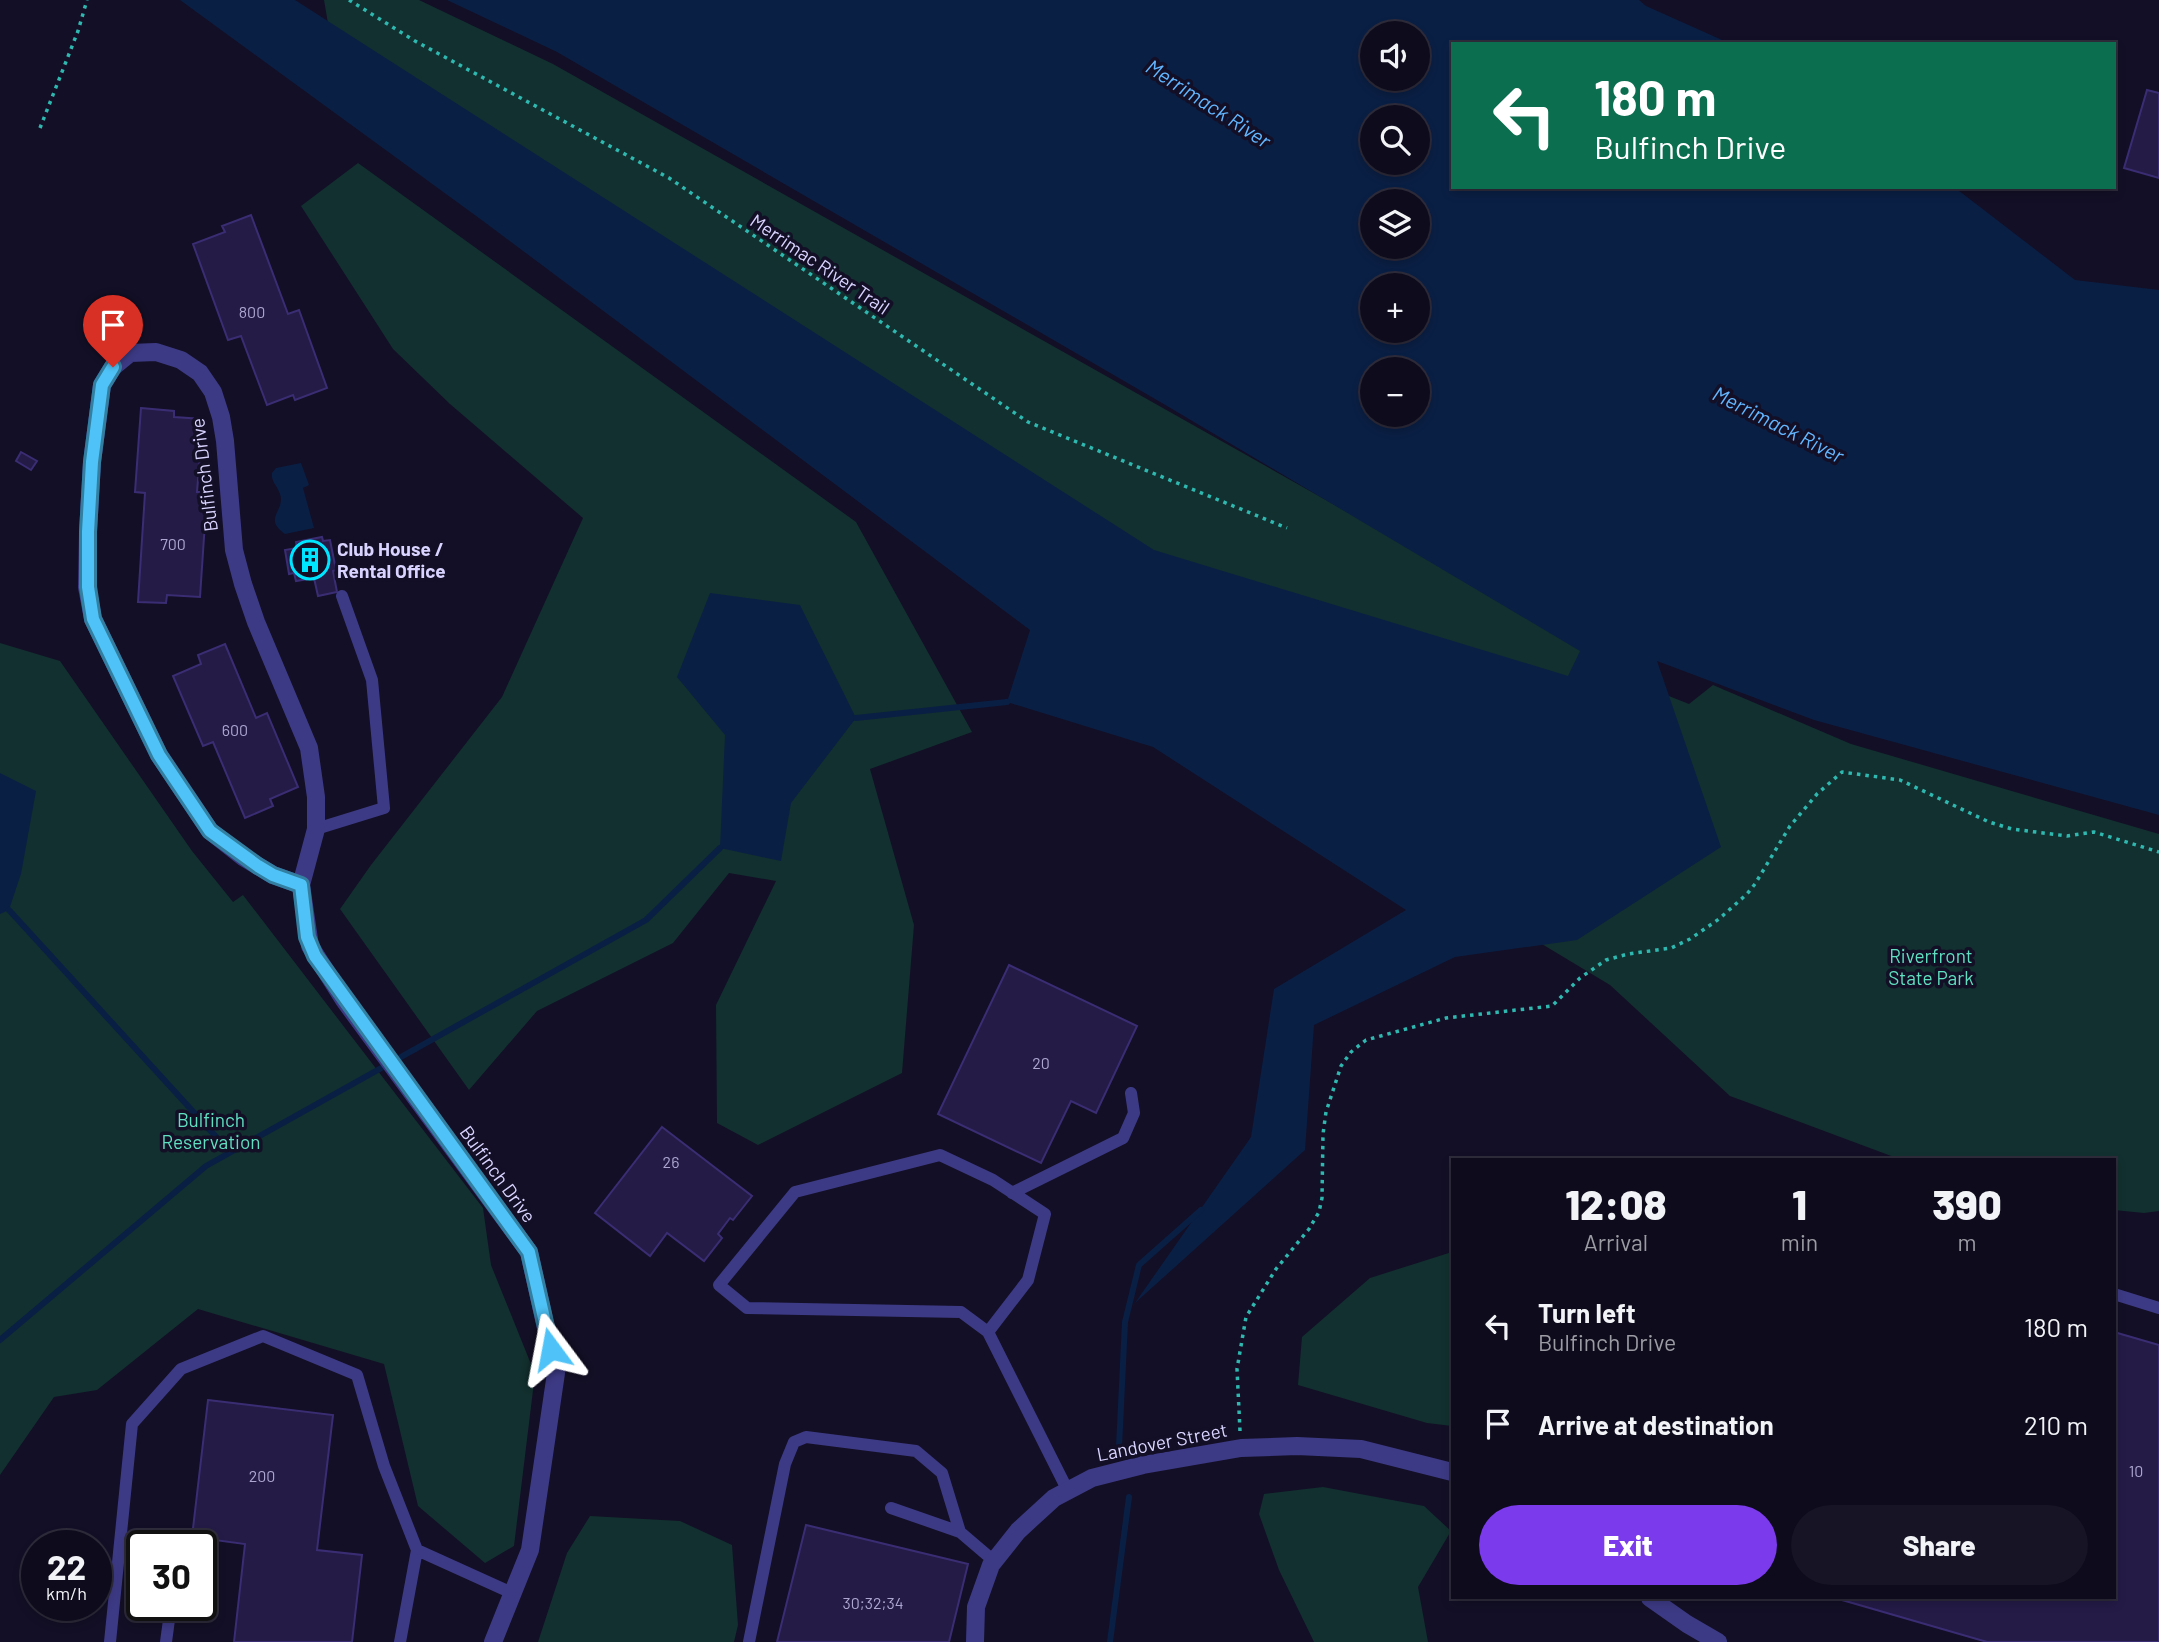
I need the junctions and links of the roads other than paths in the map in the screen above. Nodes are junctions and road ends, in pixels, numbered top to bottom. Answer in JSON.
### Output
{"nodes":[{"id":1,"x":342,"y":596,"type":"dead end"},
{"id":2,"x":316,"y":829,"type":"junction"},
{"id":3,"x":301,"y":885,"type":"junction"},
{"id":4,"x":1131,"y":1093,"type":"dead end"},
{"id":5,"x":1012,"y":1193,"type":"junction"},
{"id":6,"x":2116,"y":1295,"type":"edge"},
{"id":7,"x":2159,"y":1308,"type":"edge"},
{"id":8,"x":988,"y":1332,"type":"junction"},
{"id":9,"x":1451,"y":1472,"type":"edge"},
{"id":10,"x":1069,"y":1491,"type":"junction"},
{"id":11,"x":891,"y":1508,"type":"dead end"},
{"id":12,"x":960,"y":1532,"type":"junction"},
{"id":13,"x":121,"y":1533,"type":"junction"},
{"id":14,"x":126,"y":1540,"type":"edge"},
{"id":15,"x":417,"y":1550,"type":"junction"},
{"id":16,"x":994,"y":1560,"type":"junction"},
{"id":17,"x":512,"y":1593,"type":"junction"},
{"id":18,"x":1651,"y":1599,"type":"edge"},
{"id":19,"x":169,"y":1621,"type":"edge"},
{"id":20,"x":110,"y":1642,"type":"edge"},
{"id":21,"x":166,"y":1642,"type":"edge"},
{"id":22,"x":400,"y":1642,"type":"edge"},
{"id":23,"x":493,"y":1642,"type":"edge"},
{"id":24,"x":749,"y":1642,"type":"edge"},
{"id":25,"x":975,"y":1642,"type":"edge"},
{"id":26,"x":1718,"y":1642,"type":"edge"}],
"edges":[{"from":1,"to":2,"type":"lane"},
{"from":2,"to":3,"type":"street","name":"Bulfinch Drive"},
{"from":2,"to":3,"type":"street","name":"Bulfinch Drive"},
{"from":3,"to":17,"type":"street","name":"Bulfinch Drive"},
{"from":4,"to":5,"type":"lane"},
{"from":5,"to":8,"type":"lane"},
{"from":5,"to":8,"type":"lane"},
{"from":6,"to":7,"type":"lane"},
{"from":8,"to":10,"type":"lane"},
{"from":9,"to":10,"type":"street","name":"Landover Street"},
{"from":10,"to":16,"type":"street","name":"Landover Street"},
{"from":11,"to":12,"type":"lane"},
{"from":12,"to":16,"type":"lane"},
{"from":12,"to":24,"type":"lane"},
{"from":13,"to":14,"type":"lane"},
{"from":13,"to":15,"type":"lane"},
{"from":13,"to":20,"type":"lane"},
{"from":15,"to":17,"type":"lane"},
{"from":15,"to":22,"type":"lane"},
{"from":16,"to":25,"type":"street","name":"Landover Street"},
{"from":17,"to":23,"type":"street","name":"Bulfinch Drive"},
{"from":18,"to":26,"type":"street"},
{"from":19,"to":21,"type":"lane"}]}
